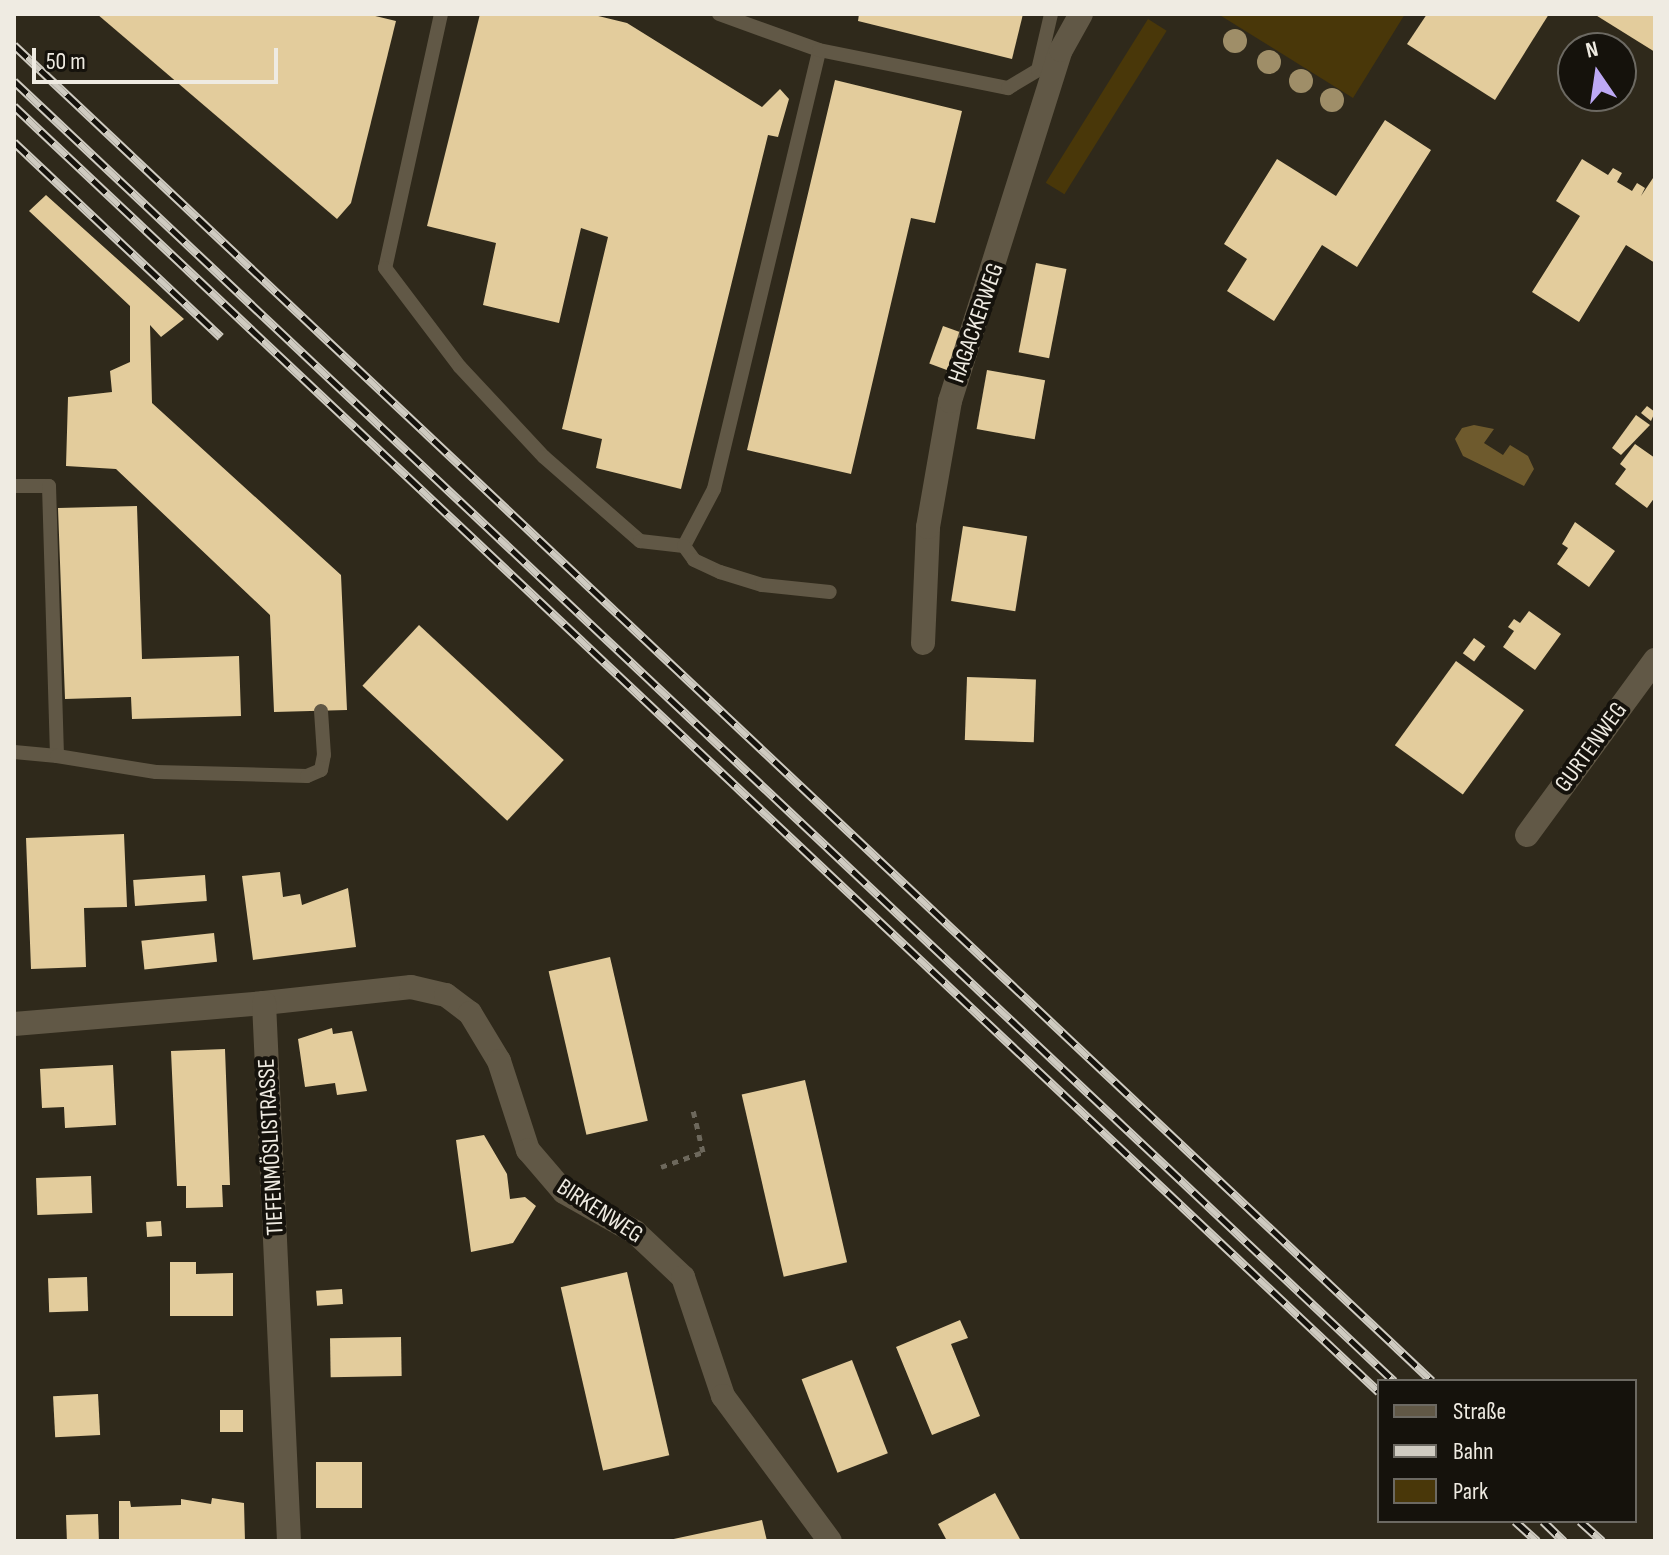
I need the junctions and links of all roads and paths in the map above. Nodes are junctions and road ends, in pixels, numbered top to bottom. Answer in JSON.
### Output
{"nodes":[{"id":1,"x":441,"y":14,"type":"edge"},
{"id":2,"x":719,"y":14,"type":"edge"},
{"id":3,"x":1051,"y":14,"type":"edge"},
{"id":4,"x":1081,"y":14,"type":"edge"},
{"id":5,"x":819,"y":50,"type":"junction"},
{"id":6,"x":14,"y":486,"type":"edge"},
{"id":7,"x":684,"y":546,"type":"junction"},
{"id":8,"x":830,"y":592,"type":"dead end"},
{"id":9,"x":923,"y":643,"type":"dead end"},
{"id":10,"x":1655,"y":660,"type":"edge"},
{"id":11,"x":321,"y":711,"type":"dead end"},
{"id":12,"x":14,"y":752,"type":"edge"},
{"id":13,"x":57,"y":756,"type":"junction"},
{"id":14,"x":1527,"y":835,"type":"dead end"},
{"id":15,"x":264,"y":1003,"type":"junction"},
{"id":16,"x":14,"y":1024,"type":"edge"},
{"id":17,"x":693,"y":1110,"type":"dead end"},
{"id":18,"x":661,"y":1167,"type":"dead end"},
{"id":19,"x":289,"y":1541,"type":"edge"},
{"id":20,"x":830,"y":1541,"type":"edge"}],
"edges":[{"from":1,"to":7,"type":"lane"},
{"from":2,"to":5,"type":"lane"},
{"from":3,"to":5,"type":"lane"},
{"from":4,"to":9,"type":"street","name":"HAGACKERWEG"},
{"from":5,"to":7,"type":"lane"},
{"from":6,"to":13,"type":"lane"},
{"from":7,"to":8,"type":"lane"},
{"from":10,"to":14,"type":"street","name":"GURTENWEG"},
{"from":11,"to":13,"type":"lane"},
{"from":12,"to":13,"type":"lane"},
{"from":15,"to":16,"type":"street"},
{"from":15,"to":19,"type":"street","name":"TIEFENMÖSLISTRASSE"},
{"from":15,"to":20,"type":"street","name":"BIRKENWEG"},
{"from":17,"to":18,"type":"path"}]}
